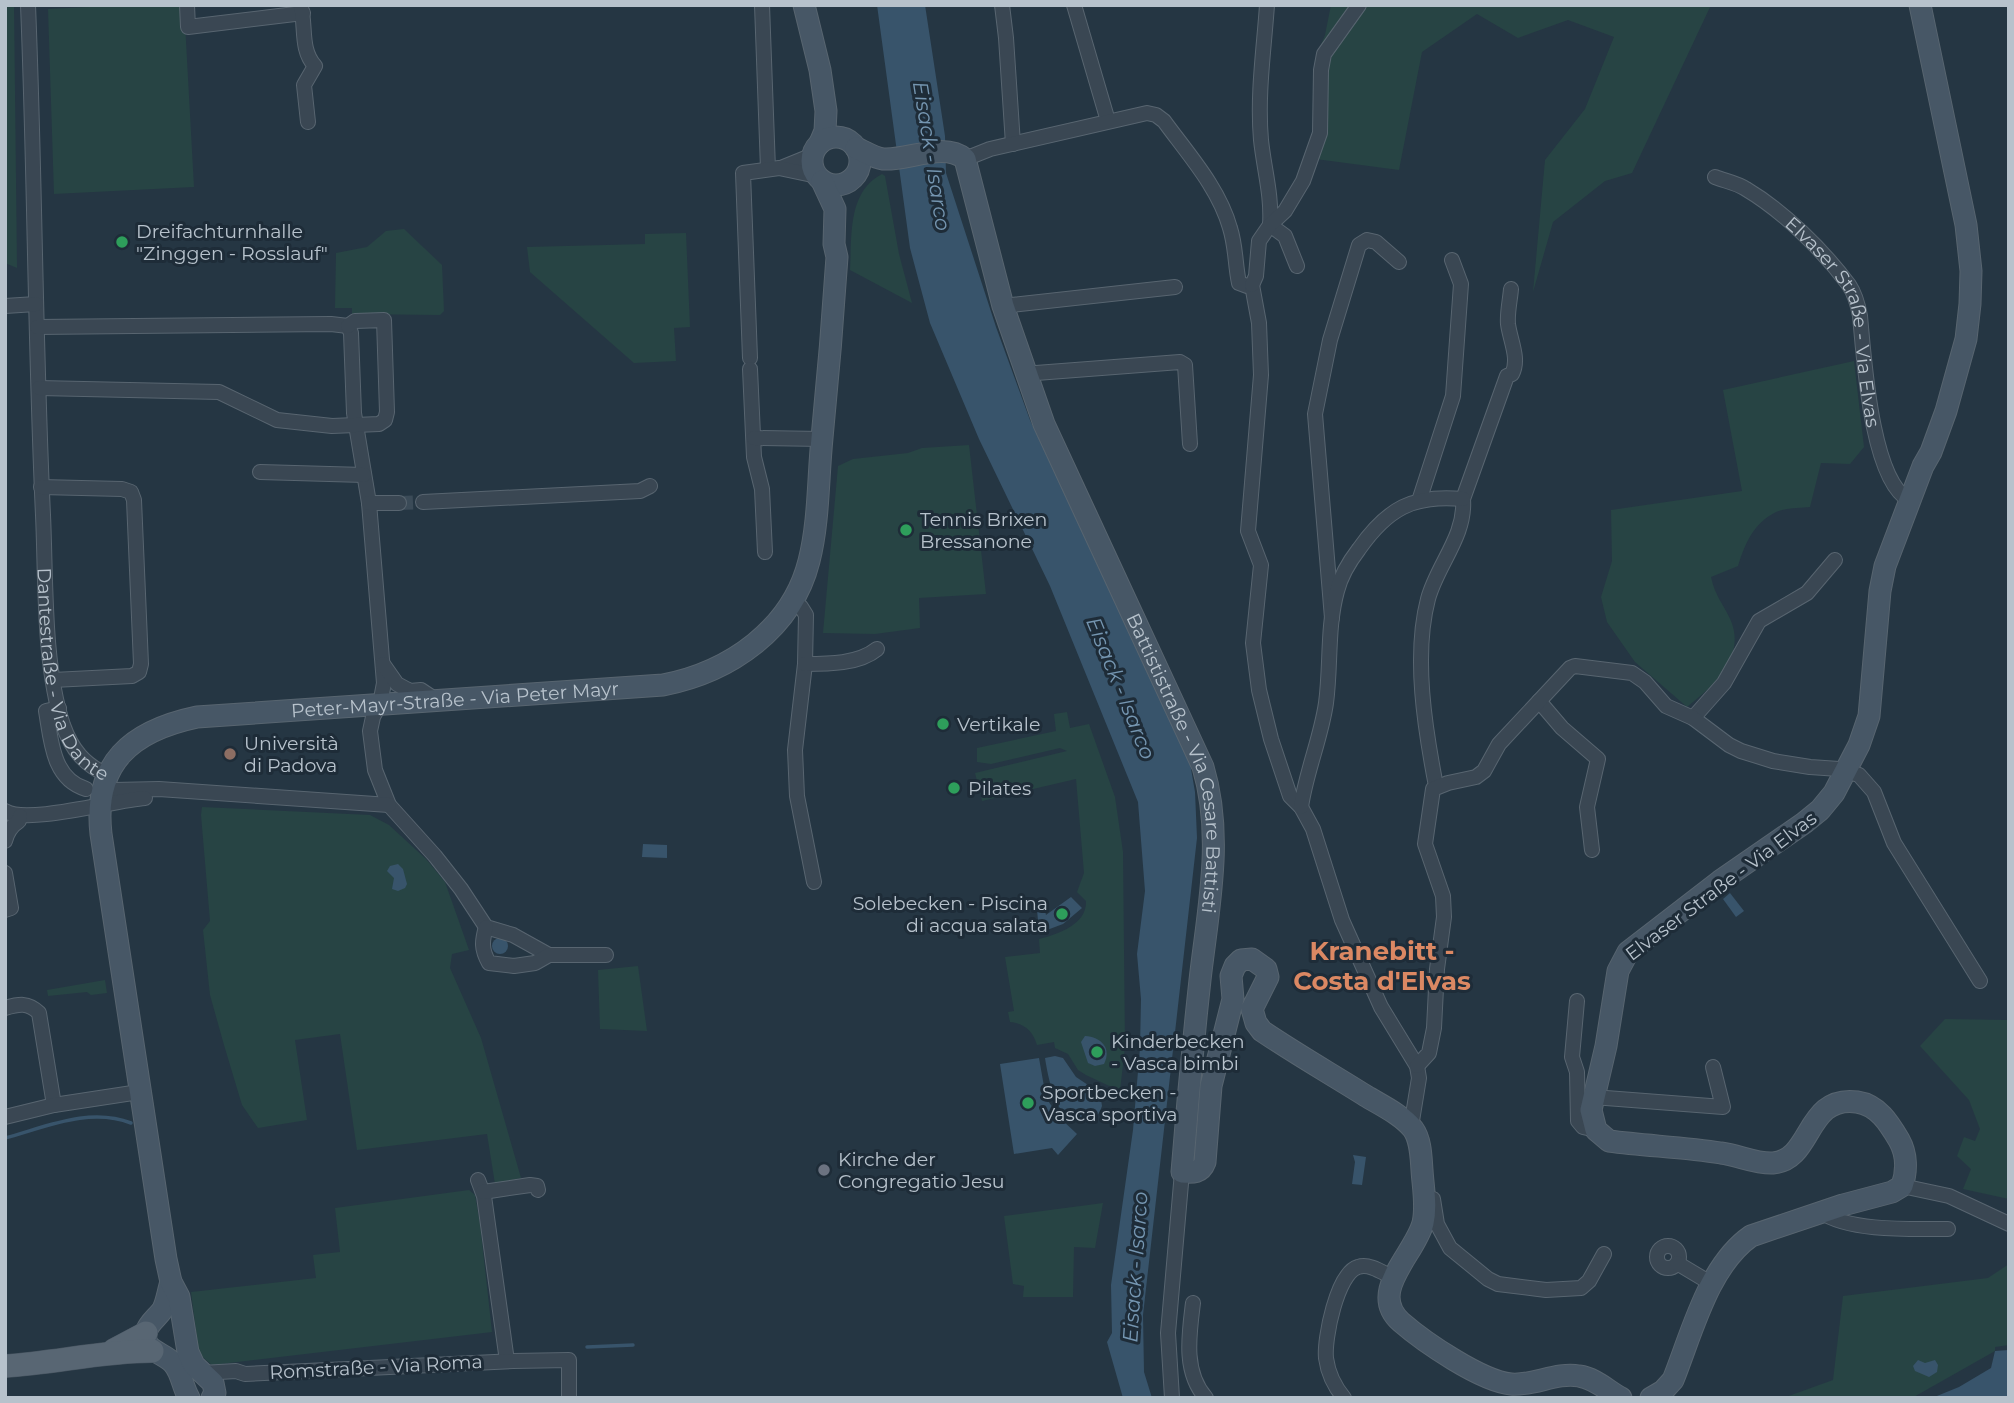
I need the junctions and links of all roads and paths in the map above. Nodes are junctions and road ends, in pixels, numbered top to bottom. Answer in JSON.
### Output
{"nodes":[{"id":1,"x":28,"y":5,"type":"edge"},
{"id":2,"x":187,"y":5,"type":"edge"},
{"id":3,"x":762,"y":5,"type":"edge"},
{"id":4,"x":804,"y":5,"type":"edge"},
{"id":5,"x":1002,"y":5,"type":"edge"},
{"id":6,"x":1074,"y":5,"type":"edge"},
{"id":7,"x":1267,"y":5,"type":"edge"},
{"id":8,"x":1359,"y":5,"type":"edge"},
{"id":9,"x":1920,"y":5,"type":"edge"},
{"id":10,"x":302,"y":9,"type":"edge"},
{"id":11,"x":820,"y":71,"type":"junction"},
{"id":12,"x":1108,"y":121,"type":"junction"},
{"id":13,"x":308,"y":122,"type":"dead end"},
{"id":14,"x":852,"y":144,"type":"junction"},
{"id":15,"x":1013,"y":144,"type":"junction"},
{"id":16,"x":956,"y":155,"type":"junction"},
{"id":17,"x":886,"y":158,"type":"junction"},
{"id":18,"x":818,"y":164,"type":"junction"},
{"id":19,"x":774,"y":169,"type":"junction"},
{"id":20,"x":855,"y":176,"type":"junction"},
{"id":21,"x":1715,"y":177,"type":"dead end"},
{"id":22,"x":1270,"y":225,"type":"junction"},
{"id":23,"x":837,"y":257,"type":"junction"},
{"id":24,"x":1452,"y":260,"type":"dead end"},
{"id":25,"x":1399,"y":262,"type":"dead end"},
{"id":26,"x":1297,"y":266,"type":"dead end"},
{"id":27,"x":1252,"y":285,"type":"junction"},
{"id":28,"x":1175,"y":287,"type":"dead end"},
{"id":29,"x":1511,"y":289,"type":"dead end"},
{"id":30,"x":36,"y":304,"type":"junction"},
{"id":31,"x":5,"y":306,"type":"edge"},
{"id":32,"x":1003,"y":306,"type":"junction"},
{"id":33,"x":348,"y":326,"type":"junction"},
{"id":34,"x":37,"y":327,"type":"junction"},
{"id":35,"x":1026,"y":377,"type":"junction"},
{"id":36,"x":39,"y":388,"type":"junction"},
{"id":37,"x":356,"y":425,"type":"junction"},
{"id":38,"x":754,"y":438,"type":"junction"},
{"id":39,"x":822,"y":439,"type":"junction"},
{"id":40,"x":1190,"y":444,"type":"dead end"},
{"id":41,"x":260,"y":472,"type":"dead end"},
{"id":42,"x":364,"y":475,"type":"junction"},
{"id":43,"x":650,"y":486,"type":"dead end"},
{"id":44,"x":41,"y":487,"type":"junction"},
{"id":45,"x":1463,"y":499,"type":"junction"},
{"id":46,"x":1419,"y":500,"type":"junction"},
{"id":47,"x":1909,"y":500,"type":"junction"},
{"id":48,"x":423,"y":502,"type":"tunnel mouth"},
{"id":49,"x":369,"y":503,"type":"junction"},
{"id":50,"x":399,"y":503,"type":"tunnel mouth"},
{"id":51,"x":765,"y":552,"type":"dead end"},
{"id":52,"x":1835,"y":560,"type":"dead end"},
{"id":53,"x":793,"y":601,"type":"junction"},
{"id":54,"x":1332,"y":618,"type":"junction"},
{"id":55,"x":877,"y":649,"type":"dead end"},
{"id":56,"x":382,"y":663,"type":"junction"},
{"id":57,"x":806,"y":664,"type":"junction"},
{"id":58,"x":53,"y":680,"type":"junction"},
{"id":59,"x":436,"y":700,"type":"junction"},
{"id":60,"x":1539,"y":701,"type":"junction"},
{"id":61,"x":380,"y":704,"type":"junction"},
{"id":62,"x":59,"y":708,"type":"junction"},
{"id":63,"x":1693,"y":718,"type":"junction"},
{"id":64,"x":1846,"y":770,"type":"junction"},
{"id":65,"x":111,"y":782,"type":"junction"},
{"id":66,"x":1436,"y":786,"type":"junction"},
{"id":67,"x":86,"y":789,"type":"dead end"},
{"id":68,"x":203,"y":792,"type":"junction"},
{"id":69,"x":389,"y":805,"type":"junction"},
{"id":70,"x":99,"y":807,"type":"junction"},
{"id":71,"x":1301,"y":807,"type":"junction"},
{"id":72,"x":5,"y":811,"type":"edge"},
{"id":73,"x":20,"y":816,"type":"junction"},
{"id":74,"x":5,"y":842,"type":"edge"},
{"id":75,"x":1592,"y":850,"type":"dead end"},
{"id":76,"x":5,"y":873,"type":"edge"},
{"id":77,"x":814,"y":882,"type":"dead end"},
{"id":78,"x":5,"y":910,"type":"edge"},
{"id":79,"x":486,"y":927,"type":"junction"},
{"id":80,"x":549,"y":955,"type":"junction"},
{"id":81,"x":606,"y":955,"type":"dead end"},
{"id":82,"x":1980,"y":981,"type":"dead end"},
{"id":83,"x":1577,"y":1001,"type":"dead end"},
{"id":84,"x":5,"y":1008,"type":"edge"},
{"id":85,"x":1417,"y":1066,"type":"junction"},
{"id":86,"x":1713,"y":1067,"type":"dead end"},
{"id":87,"x":139,"y":1092,"type":"junction"},
{"id":88,"x":1593,"y":1097,"type":"junction"},
{"id":89,"x":54,"y":1105,"type":"junction"},
{"id":90,"x":5,"y":1117,"type":"edge"},
{"id":91,"x":1412,"y":1127,"type":"junction"},
{"id":92,"x":1596,"y":1130,"type":"junction"},
{"id":93,"x":1422,"y":1166,"type":"junction"},
{"id":94,"x":1182,"y":1172,"type":"junction"},
{"id":95,"x":1902,"y":1186,"type":"junction"},
{"id":96,"x":538,"y":1190,"type":"dead end"},
{"id":97,"x":1821,"y":1212,"type":"junction"},
{"id":98,"x":2009,"y":1224,"type":"edge"},
{"id":99,"x":1948,"y":1229,"type":"dead end"},
{"id":100,"x":1604,"y":1254,"type":"dead end"},
{"id":101,"x":1677,"y":1264,"type":"dead end"},
{"id":102,"x":1394,"y":1278,"type":"junction"},
{"id":103,"x":171,"y":1282,"type":"junction"},
{"id":104,"x":1712,"y":1284,"type":"junction"},
{"id":105,"x":1193,"y":1303,"type":"dead end"},
{"id":106,"x":183,"y":1330,"type":"junction"},
{"id":107,"x":155,"y":1339,"type":"junction"},
{"id":108,"x":508,"y":1361,"type":"junction"},
{"id":109,"x":5,"y":1366,"type":"edge"},
{"id":110,"x":202,"y":1373,"type":"junction"},
{"id":111,"x":245,"y":1374,"type":"junction"},
{"id":112,"x":213,"y":1395,"type":"edge"},
{"id":113,"x":189,"y":1398,"type":"edge"},
{"id":114,"x":569,"y":1398,"type":"edge"},
{"id":115,"x":1172,"y":1398,"type":"edge"},
{"id":116,"x":1206,"y":1398,"type":"edge"},
{"id":117,"x":1344,"y":1398,"type":"edge"},
{"id":118,"x":1621,"y":1398,"type":"edge"},
{"id":119,"x":1651,"y":1398,"type":"edge"}],
"edges":[{"from":1,"to":30,"type":"street","name":"Dantestraße - Via Dante"},
{"from":2,"to":10,"type":"street"},
{"from":3,"to":19,"type":"street"},
{"from":4,"to":11,"type":"street"},
{"from":5,"to":15,"type":"street"},
{"from":6,"to":12,"type":"street"},
{"from":7,"to":22,"type":"street"},
{"from":8,"to":22,"type":"street"},
{"from":9,"to":47,"type":"street","name":"Elvaser Straße - Via Elvas"},
{"from":10,"to":13,"type":"street"},
{"from":11,"to":14,"type":"street"},
{"from":11,"to":18,"type":"street"},
{"from":12,"to":15,"type":"street"},
{"from":12,"to":27,"type":"street"},
{"from":14,"to":17,"type":"street"},
{"from":14,"to":18,"type":"street"},
{"from":14,"to":20,"type":"street"},
{"from":15,"to":16,"type":"street"},
{"from":16,"to":17,"type":"street"},
{"from":16,"to":32,"type":"street","name":"Battististraße - Via Cesare Battisti"},
{"from":17,"to":20,"type":"street"},
{"from":18,"to":19,"type":"street"},
{"from":18,"to":19,"type":"street"},
{"from":18,"to":20,"type":"street"},
{"from":18,"to":23,"type":"street"},
{"from":19,"to":38,"type":"street"},
{"from":20,"to":23,"type":"street"},
{"from":21,"to":47,"type":"street","name":"Elvaser Straße - Via Elvas"},
{"from":22,"to":26,"type":"street"},
{"from":22,"to":27,"type":"street"},
{"from":23,"to":39,"type":"street","name":"Peter-Mayr-Straße - Via Peter Mayr"},
{"from":24,"to":46,"type":"street"},
{"from":25,"to":54,"type":"street"},
{"from":27,"to":71,"type":"street"},
{"from":28,"to":32,"type":"street"},
{"from":29,"to":45,"type":"street"},
{"from":30,"to":31,"type":"street"},
{"from":30,"to":34,"type":"street","name":"Dantestraße - Via Dante"},
{"from":32,"to":35,"type":"street","name":"Battististraße - Via Cesare Battisti"},
{"from":33,"to":34,"type":"street"},
{"from":33,"to":37,"type":"street"},
{"from":33,"to":37,"type":"street"},
{"from":34,"to":36,"type":"street","name":"Dantestraße - Via Dante"},
{"from":35,"to":40,"type":"street"},
{"from":35,"to":94,"type":"street","name":"Battististraße - Via Cesare Battisti"},
{"from":36,"to":37,"type":"street"},
{"from":36,"to":44,"type":"street","name":"Dantestraße - Via Dante"},
{"from":37,"to":42,"type":"street"},
{"from":38,"to":39,"type":"street"},
{"from":38,"to":51,"type":"street"},
{"from":39,"to":53,"type":"street","name":"Peter-Mayr-Straße - Via Peter Mayr"},
{"from":41,"to":42,"type":"street"},
{"from":42,"to":49,"type":"street"},
{"from":43,"to":48,"type":"street"},
{"from":44,"to":58,"type":"street","name":"Dantestraße - Via Dante"},
{"from":44,"to":58,"type":"street"},
{"from":45,"to":46,"type":"street"},
{"from":45,"to":66,"type":"street"},
{"from":46,"to":54,"type":"street"},
{"from":47,"to":64,"type":"street","name":"Elvaser Straße - Via Elvas"},
{"from":49,"to":50,"type":"street"},
{"from":49,"to":56,"type":"street"},
{"from":52,"to":63,"type":"street"},
{"from":53,"to":57,"type":"street"},
{"from":53,"to":59,"type":"street","name":"Peter-Mayr-Straße - Via Peter Mayr"},
{"from":54,"to":71,"type":"street"},
{"from":55,"to":57,"type":"street"},
{"from":56,"to":59,"type":"street"},
{"from":56,"to":61,"type":"street"},
{"from":57,"to":77,"type":"street"},
{"from":58,"to":62,"type":"street","name":"Dantestraße - Via Dante"},
{"from":59,"to":61,"type":"street","name":"Peter-Mayr-Straße - Via Peter Mayr"},
{"from":60,"to":63,"type":"street"},
{"from":60,"to":66,"type":"street"},
{"from":60,"to":75,"type":"street"},
{"from":61,"to":65,"type":"street","name":"Peter-Mayr-Straße - Via Peter Mayr"},
{"from":61,"to":69,"type":"street"},
{"from":62,"to":65,"type":"street","name":"Dantestraße - Via Dante"},
{"from":62,"to":67,"type":"street"},
{"from":63,"to":64,"type":"street"},
{"from":64,"to":82,"type":"street"},
{"from":64,"to":88,"type":"street","name":"Elvaser Straße - Via Elvas"},
{"from":65,"to":68,"type":"street"},
{"from":65,"to":70,"type":"street","name":"Dantestraße - Via Dante"},
{"from":66,"to":85,"type":"street"},
{"from":68,"to":69,"type":"street"},
{"from":68,"to":70,"type":"street"},
{"from":69,"to":79,"type":"street"},
{"from":70,"to":73,"type":"street"},
{"from":70,"to":87,"type":"street","name":"Dantestraße - Via Dante"},
{"from":71,"to":85,"type":"street"},
{"from":72,"to":73,"type":"street"},
{"from":73,"to":74,"type":"street"},
{"from":76,"to":78,"type":"street"},
{"from":79,"to":80,"type":"street"},
{"from":79,"to":80,"type":"street"},
{"from":80,"to":81,"type":"street"},
{"from":83,"to":92,"type":"street"},
{"from":84,"to":89,"type":"street"},
{"from":85,"to":91,"type":"street"},
{"from":86,"to":88,"type":"street"},
{"from":87,"to":89,"type":"street"},
{"from":87,"to":103,"type":"street","name":"Dantestraße - Via Dante"},
{"from":88,"to":92,"type":"street","name":"Elvaser Straße - Via Elvas"},
{"from":89,"to":90,"type":"street"},
{"from":91,"to":93,"type":"street"},
{"from":91,"to":94,"type":"street"},
{"from":92,"to":95,"type":"street"},
{"from":93,"to":100,"type":"street"},
{"from":93,"to":102,"type":"street"},
{"from":94,"to":115,"type":"street"},
{"from":95,"to":97,"type":"street"},
{"from":95,"to":98,"type":"street"},
{"from":96,"to":108,"type":"street","name":"Romstraße - Via Roma"},
{"from":97,"to":99,"type":"street"},
{"from":97,"to":104,"type":"street"},
{"from":101,"to":104,"type":"street"},
{"from":102,"to":117,"type":"street"},
{"from":102,"to":118,"type":"street"},
{"from":103,"to":106,"type":"street","name":"Dantestraße - Via Dante"},
{"from":103,"to":107,"type":"street"},
{"from":104,"to":119,"type":"street"},
{"from":105,"to":116,"type":"street"},
{"from":106,"to":107,"type":"street"},
{"from":106,"to":107,"type":"street"},
{"from":106,"to":110,"type":"street","name":"Dantestraße - Via Dante"},
{"from":107,"to":109,"type":"main road"},
{"from":107,"to":113,"type":"street"},
{"from":108,"to":111,"type":"street","name":"Romstraße - Via Roma"},
{"from":108,"to":114,"type":"street","name":"Romstraße - Via Roma"},
{"from":110,"to":111,"type":"street","name":"Romstraße - Via Roma"},
{"from":110,"to":112,"type":"street","name":"Dantestraße - Via Dante"},
{"from":111,"to":112,"type":"street","name":"Romstraße - Via Roma"}]}
